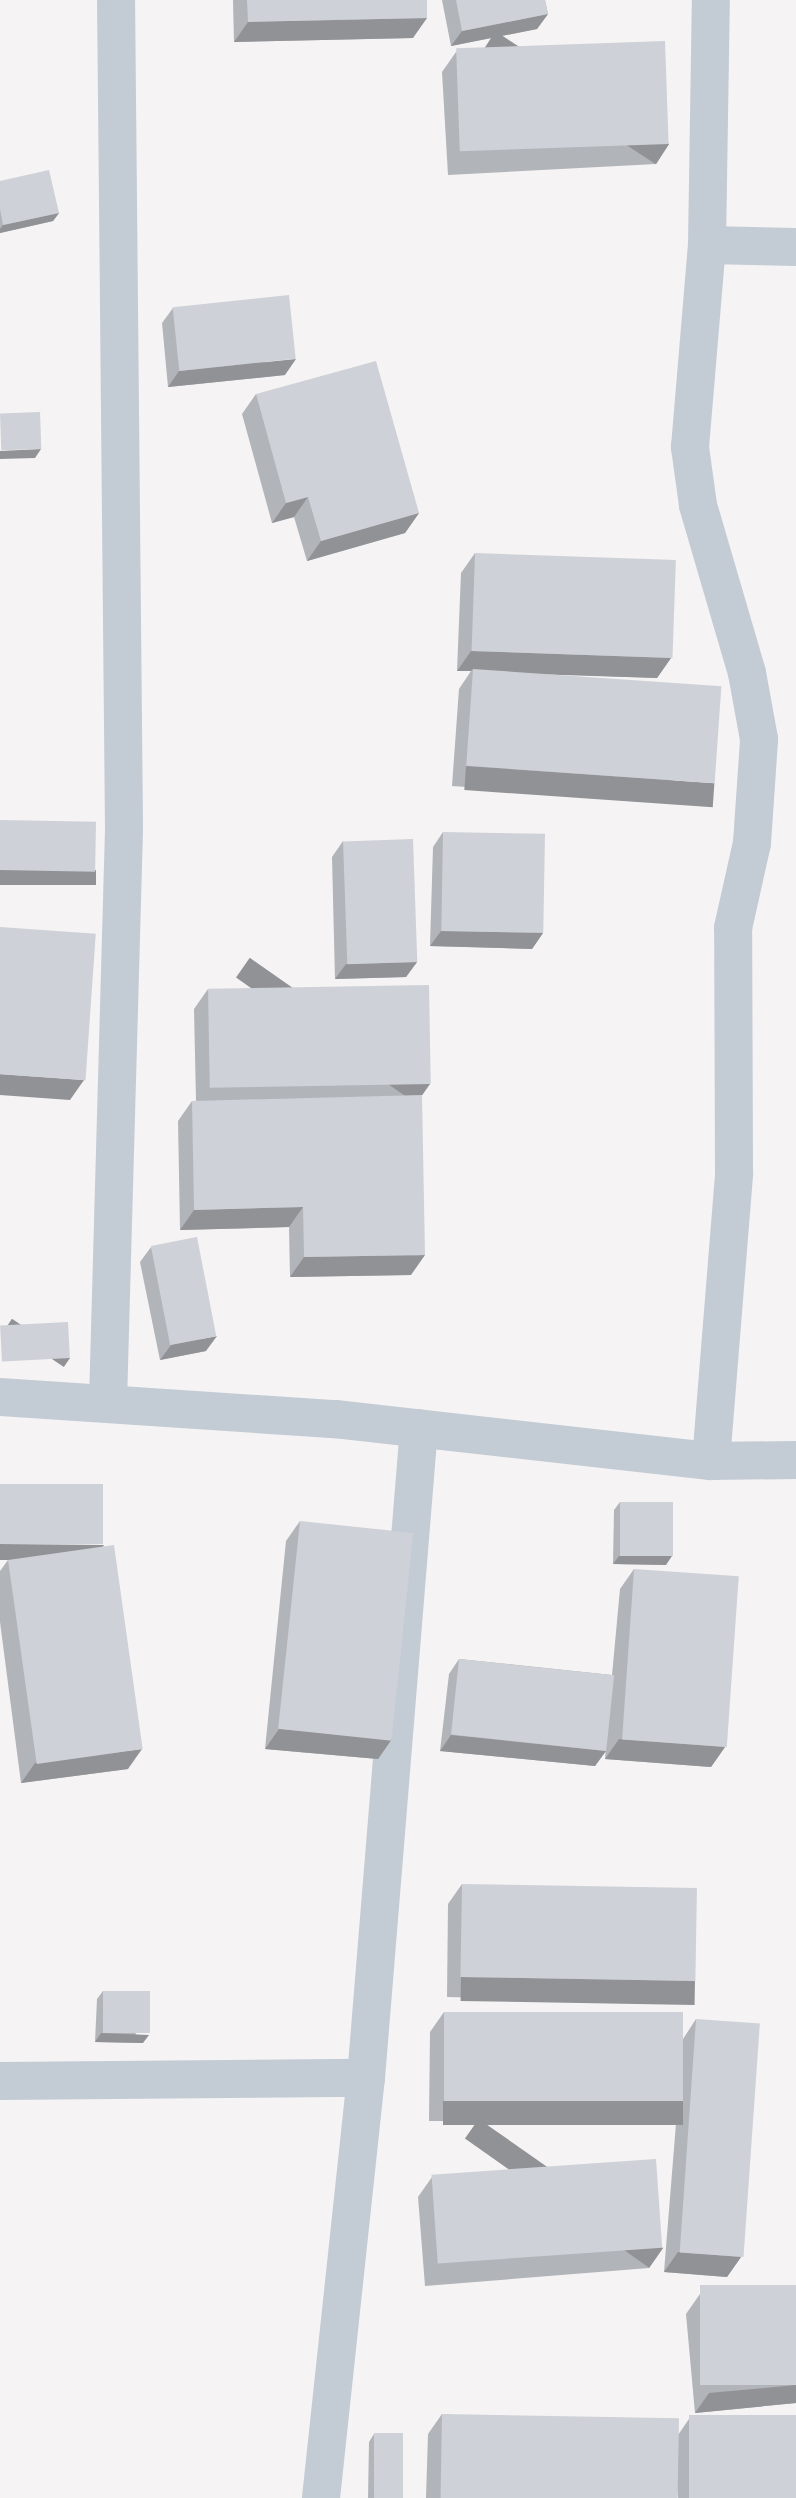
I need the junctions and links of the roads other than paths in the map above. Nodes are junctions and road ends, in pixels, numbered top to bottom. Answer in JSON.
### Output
{"nodes":[{"id":1,"x":116,"y":0,"type":"edge"},
{"id":2,"x":711,"y":0,"type":"edge"},
{"id":3,"x":707,"y":245,"type":"junction"},
{"id":4,"x":796,"y":247,"type":"edge"},
{"id":5,"x":82,"y":827,"type":"edge"},
{"id":6,"x":124,"y":828,"type":"junction"},
{"id":7,"x":0,"y":1397,"type":"edge"},
{"id":8,"x":108,"y":1402,"type":"junction"},
{"id":9,"x":419,"y":1428,"type":"junction"},
{"id":10,"x":796,"y":1460,"type":"edge"},
{"id":11,"x":711,"y":1461,"type":"junction"},
{"id":12,"x":366,"y":2078,"type":"junction"},
{"id":13,"x":0,"y":2081,"type":"edge"},
{"id":14,"x":321,"y":2498,"type":"edge"}],
"edges":[{"from":1,"to":6,"type":"street"},
{"from":2,"to":3,"type":"street"},
{"from":3,"to":4,"type":"street"},
{"from":3,"to":11,"type":"street"},
{"from":5,"to":6,"type":"street"},
{"from":6,"to":8,"type":"street"},
{"from":7,"to":8,"type":"street"},
{"from":8,"to":9,"type":"street"},
{"from":9,"to":11,"type":"street"},
{"from":9,"to":12,"type":"street"},
{"from":10,"to":11,"type":"street"},
{"from":12,"to":13,"type":"street"},
{"from":12,"to":14,"type":"street"}]}
